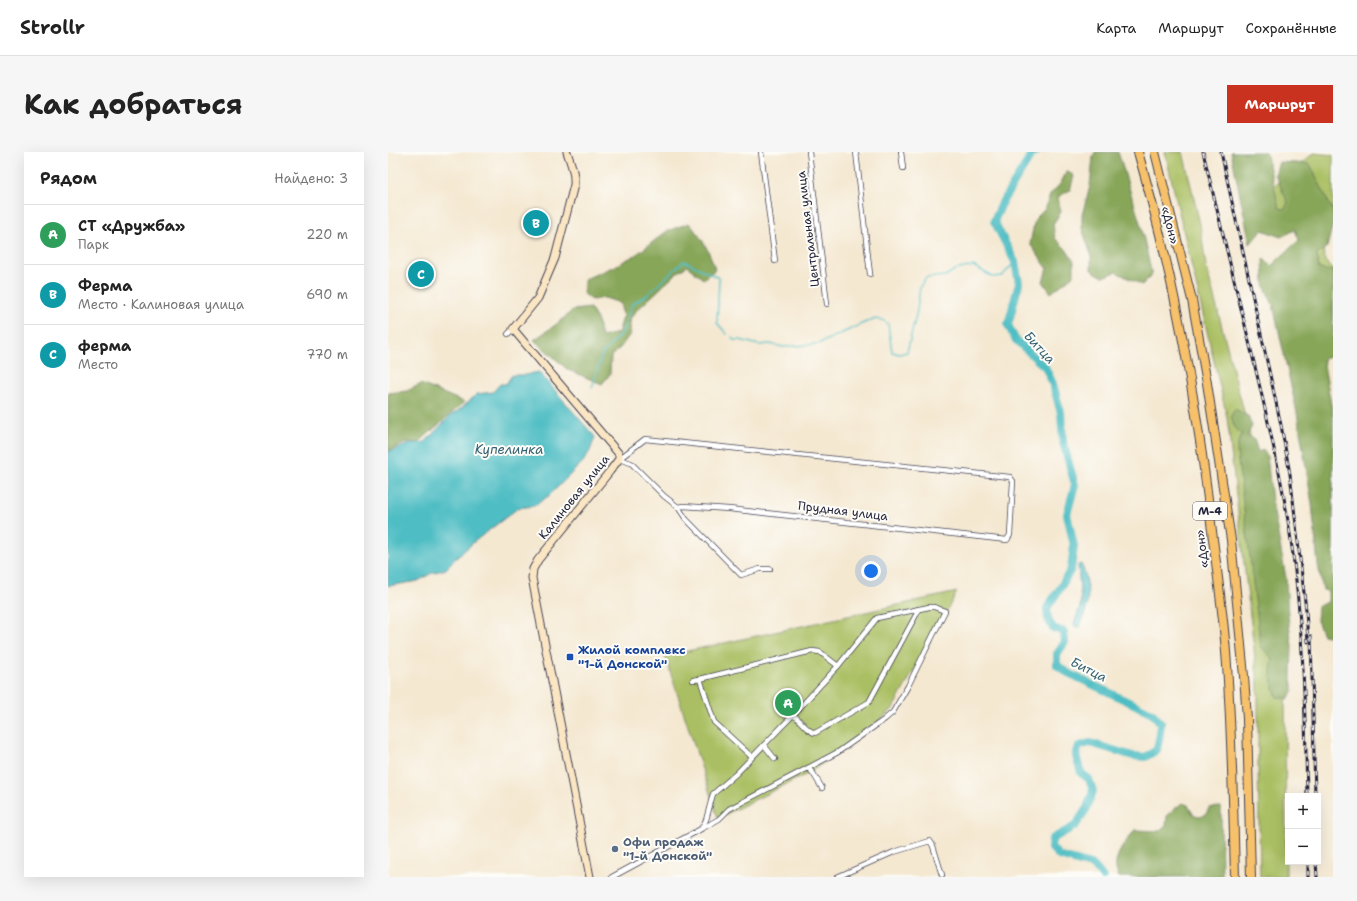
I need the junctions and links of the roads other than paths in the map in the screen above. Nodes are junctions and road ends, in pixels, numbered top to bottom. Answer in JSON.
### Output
{"nodes":[{"id":1,"x":567,"y":152,"type":"edge"},
{"id":2,"x":761,"y":152,"type":"edge"},
{"id":3,"x":808,"y":152,"type":"edge"},
{"id":4,"x":856,"y":152,"type":"edge"},
{"id":5,"x":901,"y":152,"type":"edge"},
{"id":6,"x":1138,"y":152,"type":"edge"},
{"id":7,"x":1155,"y":152,"type":"edge"},
{"id":8,"x":903,"y":168,"type":"dead end"},
{"id":9,"x":775,"y":261,"type":"dead end"},
{"id":10,"x":870,"y":274,"type":"dead end"},
{"id":11,"x":827,"y":304,"type":"dead end"},
{"id":12,"x":619,"y":459,"type":"junction"},
{"id":13,"x":678,"y":507,"type":"junction"},
{"id":14,"x":770,"y":569,"type":"dead end"},
{"id":15,"x":918,"y":609,"type":"junction"},
{"id":16,"x":838,"y":666,"type":"junction"},
{"id":17,"x":700,"y":679,"type":"junction"},
{"id":18,"x":693,"y":680,"type":"dead end"},
{"id":19,"x":793,"y":715,"type":"junction"},
{"id":20,"x":764,"y":745,"type":"junction"},
{"id":21,"x":752,"y":757,"type":"junction"},
{"id":22,"x":775,"y":759,"type":"dead end"},
{"id":23,"x":808,"y":768,"type":"junction"},
{"id":24,"x":822,"y":788,"type":"dead end"},
{"id":25,"x":701,"y":829,"type":"junction"},
{"id":26,"x":942,"y":875,"type":"dead end"},
{"id":27,"x":590,"y":877,"type":"edge"},
{"id":28,"x":612,"y":877,"type":"edge"},
{"id":29,"x":837,"y":877,"type":"edge"},
{"id":30,"x":1235,"y":877,"type":"edge"},
{"id":31,"x":1251,"y":877,"type":"edge"}],
"edges":[{"from":1,"to":12,"type":"street","name":"Калиновая улица"},
{"from":2,"to":9,"type":"street"},
{"from":3,"to":11,"type":"street","name":"Центральная улица"},
{"from":4,"to":10,"type":"street"},
{"from":5,"to":8,"type":"street"},
{"from":6,"to":30,"type":"highway","name":"«Дон»","number":"М-4"},
{"from":7,"to":31,"type":"highway","name":"«Дон»","number":"М-4"},
{"from":12,"to":13,"type":"street"},
{"from":12,"to":13,"type":"street","name":"Прудная улица"},
{"from":12,"to":27,"type":"street","name":"Калиновая улица"},
{"from":13,"to":14,"type":"street"},
{"from":15,"to":16,"type":"street"},
{"from":15,"to":19,"type":"street"},
{"from":15,"to":23,"type":"street"},
{"from":16,"to":17,"type":"street"},
{"from":16,"to":19,"type":"street"},
{"from":17,"to":18,"type":"street"},
{"from":17,"to":21,"type":"street"},
{"from":19,"to":20,"type":"street"},
{"from":20,"to":21,"type":"street"},
{"from":20,"to":22,"type":"street"},
{"from":21,"to":25,"type":"street"},
{"from":23,"to":24,"type":"street"},
{"from":23,"to":25,"type":"street"},
{"from":25,"to":28,"type":"street"},
{"from":26,"to":29,"type":"street"}]}
